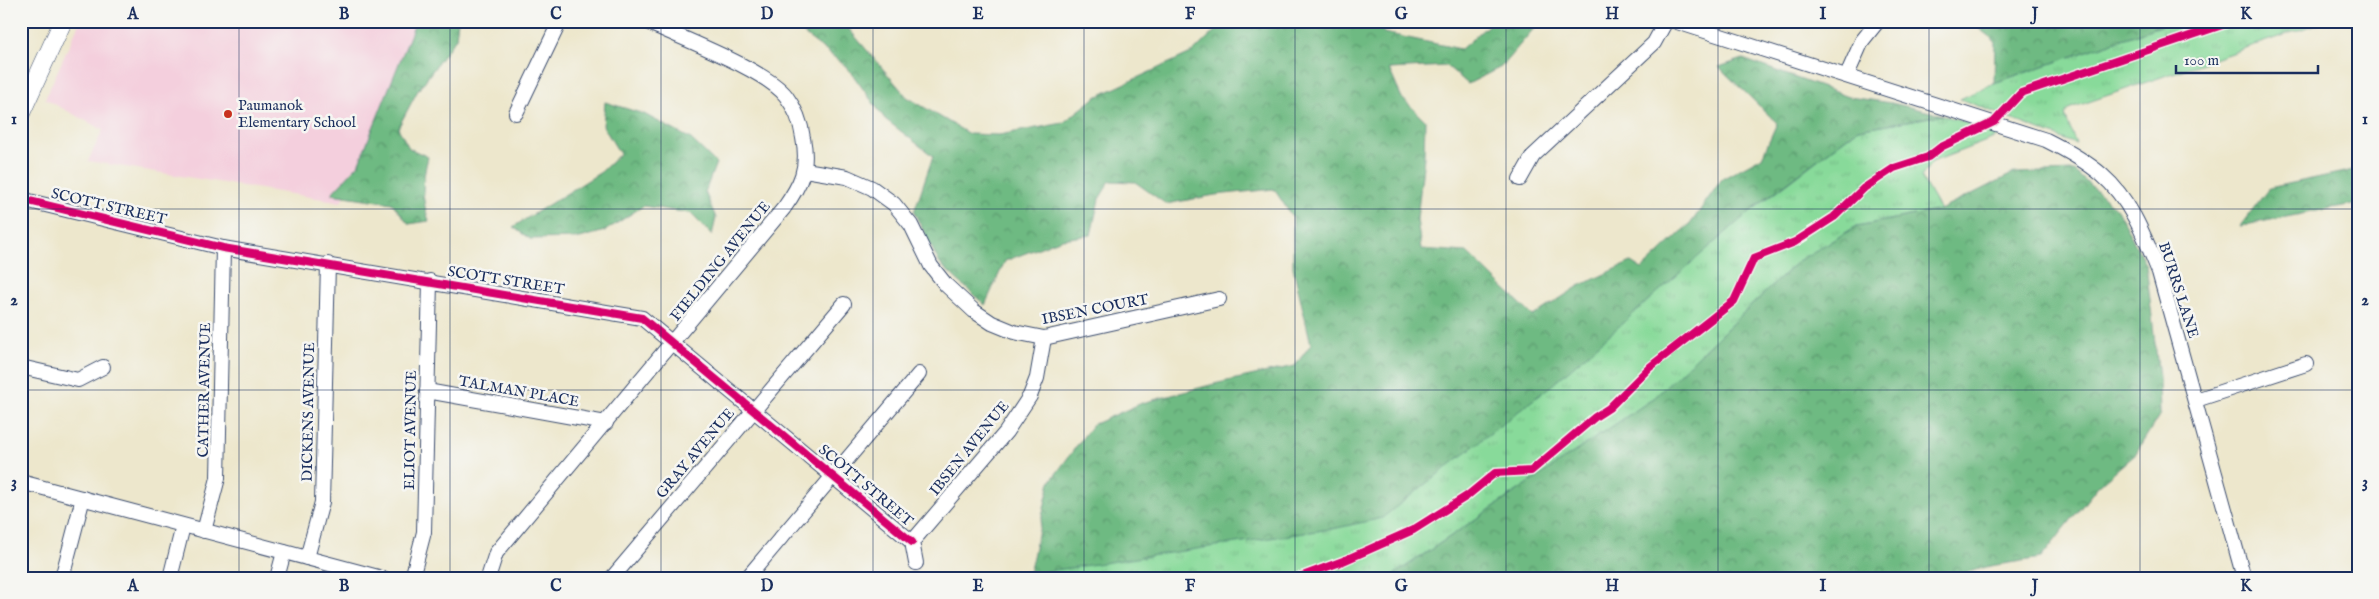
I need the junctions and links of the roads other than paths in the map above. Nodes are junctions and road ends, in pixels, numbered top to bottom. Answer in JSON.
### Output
{"nodes":[{"id":1,"x":63,"y":21,"type":"edge"},
{"id":2,"x":560,"y":21,"type":"edge"},
{"id":3,"x":645,"y":21,"type":"edge"},
{"id":4,"x":1666,"y":21,"type":"edge"},
{"id":5,"x":1674,"y":21,"type":"edge"},
{"id":6,"x":1878,"y":21,"type":"edge"},
{"id":7,"x":1847,"y":75,"type":"junction"},
{"id":8,"x":21,"y":113,"type":"edge"},
{"id":9,"x":516,"y":113,"type":"dead end"},
{"id":10,"x":805,"y":170,"type":"junction"},
{"id":11,"x":1520,"y":179,"type":"dead end"},
{"id":12,"x":21,"y":199,"type":"edge"},
{"id":13,"x":223,"y":248,"type":"junction"},
{"id":14,"x":328,"y":264,"type":"junction"},
{"id":15,"x":430,"y":281,"type":"junction"},
{"id":16,"x":1219,"y":299,"type":"dead end"},
{"id":17,"x":844,"y":304,"type":"dead end"},
{"id":18,"x":1044,"y":338,"type":"junction"},
{"id":19,"x":673,"y":343,"type":"junction"},
{"id":20,"x":2306,"y":364,"type":"dead end"},
{"id":21,"x":102,"y":366,"type":"dead end"},
{"id":22,"x":21,"y":367,"type":"edge"},
{"id":23,"x":920,"y":374,"type":"dead end"},
{"id":24,"x":427,"y":390,"type":"junction"},
{"id":25,"x":2196,"y":400,"type":"junction"},
{"id":26,"x":753,"y":410,"type":"junction"},
{"id":27,"x":606,"y":423,"type":"junction"},
{"id":28,"x":834,"y":476,"type":"junction"},
{"id":29,"x":21,"y":482,"type":"edge"},
{"id":30,"x":83,"y":498,"type":"junction"},
{"id":31,"x":183,"y":526,"type":"junction"},
{"id":32,"x":204,"y":531,"type":"junction"},
{"id":33,"x":912,"y":542,"type":"junction"},
{"id":34,"x":284,"y":552,"type":"junction"},
{"id":35,"x":308,"y":558,"type":"junction"},
{"id":36,"x":916,"y":563,"type":"dead end"},
{"id":37,"x":62,"y":578,"type":"edge"},
{"id":38,"x":170,"y":578,"type":"edge"},
{"id":39,"x":277,"y":578,"type":"edge"},
{"id":40,"x":382,"y":578,"type":"edge"},
{"id":41,"x":412,"y":578,"type":"edge"},
{"id":42,"x":488,"y":578,"type":"edge"},
{"id":43,"x":612,"y":578,"type":"edge"},
{"id":44,"x":747,"y":578,"type":"edge"},
{"id":45,"x":2244,"y":578,"type":"edge"}],
"edges":[{"from":1,"to":8,"type":"main road"},
{"from":2,"to":9,"type":"street"},
{"from":3,"to":10,"type":"street","name":"FIELDING AVENUE"},
{"from":4,"to":11,"type":"street"},
{"from":5,"to":7,"type":"street","name":"BURRS LANE"},
{"from":6,"to":7,"type":"street"},
{"from":7,"to":25,"type":"street","name":"BURRS LANE"},
{"from":10,"to":18,"type":"street","name":"IBSEN COURT"},
{"from":10,"to":19,"type":"street","name":"FIELDING AVENUE"},
{"from":12,"to":13,"type":"street","name":"SCOTT STREET"},
{"from":13,"to":14,"type":"street","name":"SCOTT STREET"},
{"from":13,"to":32,"type":"street","name":"CATHER AVENUE"},
{"from":14,"to":15,"type":"street","name":"SCOTT STREET"},
{"from":14,"to":35,"type":"street","name":"DICKENS AVENUE"},
{"from":15,"to":19,"type":"street","name":"SCOTT STREET"},
{"from":15,"to":24,"type":"street","name":"ELIOT AVENUE"},
{"from":16,"to":18,"type":"street","name":"IBSEN COURT"},
{"from":17,"to":26,"type":"street","name":"GRAY AVENUE"},
{"from":18,"to":33,"type":"street","name":"IBSEN AVENUE"},
{"from":19,"to":26,"type":"street","name":"SCOTT STREET"},
{"from":19,"to":27,"type":"street","name":"FIELDING AVENUE"},
{"from":20,"to":25,"type":"street"},
{"from":21,"to":22,"type":"street"},
{"from":23,"to":28,"type":"street"},
{"from":24,"to":27,"type":"street","name":"TALMAN PLACE"},
{"from":24,"to":41,"type":"street","name":"ELIOT AVENUE"},
{"from":25,"to":45,"type":"street","name":"BURRS LANE"},
{"from":26,"to":28,"type":"street","name":"SCOTT STREET"},
{"from":26,"to":43,"type":"street","name":"GRAY AVENUE"},
{"from":27,"to":42,"type":"street","name":"FIELDING AVENUE"},
{"from":28,"to":33,"type":"street","name":"SCOTT STREET"},
{"from":28,"to":44,"type":"street"},
{"from":29,"to":30,"type":"street"},
{"from":30,"to":31,"type":"street"},
{"from":30,"to":37,"type":"street"},
{"from":31,"to":32,"type":"street"},
{"from":31,"to":38,"type":"street"},
{"from":32,"to":34,"type":"street"},
{"from":33,"to":36,"type":"street"},
{"from":34,"to":35,"type":"street"},
{"from":34,"to":39,"type":"street"},
{"from":35,"to":40,"type":"street"}]}
